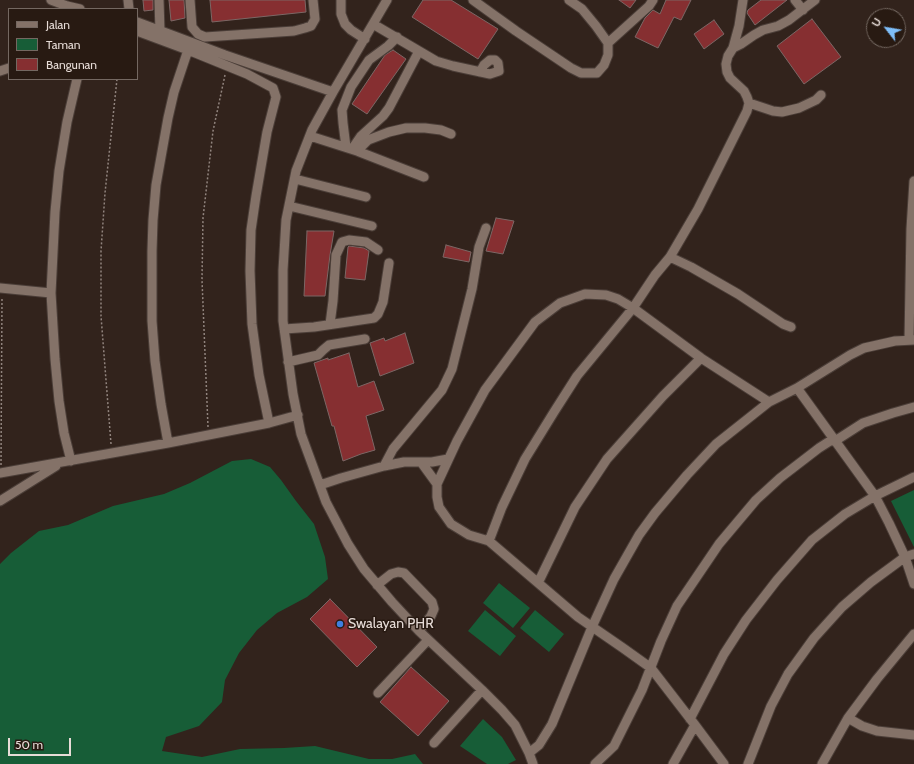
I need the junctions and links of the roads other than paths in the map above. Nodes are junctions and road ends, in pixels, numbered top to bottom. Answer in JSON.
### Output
{"nodes":[{"id":1,"x":51,"y":0,"type":"edge"},
{"id":2,"x":159,"y":0,"type":"edge"},
{"id":3,"x":190,"y":0,"type":"edge"},
{"id":4,"x":313,"y":0,"type":"edge"},
{"id":5,"x":341,"y":0,"type":"edge"},
{"id":6,"x":387,"y":0,"type":"edge"},
{"id":7,"x":473,"y":0,"type":"edge"},
{"id":8,"x":653,"y":0,"type":"edge"},
{"id":9,"x":743,"y":0,"type":"edge"},
{"id":10,"x":795,"y":0,"type":"edge"},
{"id":11,"x":816,"y":0,"type":"edge"},
{"id":12,"x":573,"y":1,"type":"edge"},
{"id":13,"x":65,"y":3,"type":"edge"},
{"id":14,"x":78,"y":8,"type":"edge"},
{"id":15,"x":803,"y":10,"type":"junction"},
{"id":16,"x":138,"y":22,"type":"edge"},
{"id":17,"x":373,"y":24,"type":"junction"},
{"id":18,"x":138,"y":31,"type":"edge"},
{"id":19,"x":160,"y":31,"type":"junction"},
{"id":20,"x":397,"y":38,"type":"junction"},
{"id":21,"x":365,"y":39,"type":"junction"},
{"id":22,"x":608,"y":43,"type":"junction"},
{"id":23,"x":733,"y":48,"type":"junction"},
{"id":24,"x":188,"y":50,"type":"junction"},
{"id":25,"x":419,"y":51,"type":"junction"},
{"id":26,"x":480,"y":72,"type":"dead end"},
{"id":27,"x":77,"y":80,"type":"edge"},
{"id":28,"x":333,"y":92,"type":"junction"},
{"id":29,"x":821,"y":95,"type":"dead end"},
{"id":30,"x":749,"y":103,"type":"junction"},
{"id":31,"x":451,"y":134,"type":"dead end"},
{"id":32,"x":310,"y":136,"type":"junction"},
{"id":33,"x":352,"y":149,"type":"junction"},
{"id":34,"x":424,"y":177,"type":"dead end"},
{"id":35,"x":295,"y":179,"type":"junction"},
{"id":36,"x":914,"y":181,"type":"edge"},
{"id":37,"x":366,"y":197,"type":"dead end"},
{"id":38,"x":289,"y":206,"type":"junction"},
{"id":39,"x":372,"y":226,"type":"dead end"},
{"id":40,"x":486,"y":228,"type":"dead end"},
{"id":41,"x":912,"y":229,"type":"edge"},
{"id":42,"x":378,"y":250,"type":"dead end"},
{"id":43,"x":670,"y":257,"type":"junction"},
{"id":44,"x":389,"y":263,"type":"dead end"},
{"id":45,"x":1,"y":288,"type":"edge"},
{"id":46,"x":51,"y":293,"type":"junction"},
{"id":47,"x":633,"y":308,"type":"junction"},
{"id":48,"x":330,"y":324,"type":"junction"},
{"id":49,"x":791,"y":327,"type":"dead end"},
{"id":50,"x":284,"y":329,"type":"junction"},
{"id":51,"x":365,"y":339,"type":"dead end"},
{"id":52,"x":911,"y":340,"type":"edge"},
{"id":53,"x":701,"y":358,"type":"junction"},
{"id":54,"x":288,"y":362,"type":"junction"},
{"id":55,"x":797,"y":388,"type":"junction"},
{"id":56,"x":769,"y":402,"type":"junction"},
{"id":57,"x":914,"y":407,"type":"edge"},
{"id":58,"x":298,"y":415,"type":"junction"},
{"id":59,"x":269,"y":423,"type":"junction"},
{"id":60,"x":835,"y":441,"type":"junction"},
{"id":61,"x":168,"y":443,"type":"junction"},
{"id":62,"x":448,"y":458,"type":"junction"},
{"id":63,"x":71,"y":461,"type":"junction"},
{"id":64,"x":421,"y":462,"type":"junction"},
{"id":65,"x":60,"y":463,"type":"junction"},
{"id":66,"x":384,"y":466,"type":"junction"},
{"id":67,"x":1,"y":473,"type":"edge"},
{"id":68,"x":914,"y":477,"type":"edge"},
{"id":69,"x":437,"y":484,"type":"junction"},
{"id":70,"x":320,"y":485,"type":"junction"},
{"id":71,"x":875,"y":496,"type":"junction"},
{"id":72,"x":0,"y":501,"type":"edge"},
{"id":73,"x":489,"y":541,"type":"junction"},
{"id":74,"x":914,"y":554,"type":"edge"},
{"id":75,"x":904,"y":557,"type":"junction"},
{"id":76,"x":538,"y":583,"type":"junction"},
{"id":77,"x":914,"y":584,"type":"edge"},
{"id":78,"x":377,"y":585,"type":"junction"},
{"id":79,"x":592,"y":627,"type":"junction"},
{"id":80,"x":419,"y":631,"type":"junction"},
{"id":81,"x":914,"y":634,"type":"edge"},
{"id":82,"x":428,"y":640,"type":"junction"},
{"id":83,"x":651,"y":668,"type":"junction"},
{"id":84,"x":482,"y":690,"type":"junction"},
{"id":85,"x":378,"y":693,"type":"dead end"},
{"id":86,"x":848,"y":718,"type":"junction"},
{"id":87,"x":693,"y":722,"type":"junction"},
{"id":88,"x":914,"y":735,"type":"edge"},
{"id":89,"x":434,"y":743,"type":"dead end"},
{"id":90,"x":530,"y":754,"type":"junction"},
{"id":91,"x":533,"y":764,"type":"edge"},
{"id":92,"x":596,"y":764,"type":"edge"},
{"id":93,"x":673,"y":764,"type":"edge"},
{"id":94,"x":724,"y":764,"type":"edge"},
{"id":95,"x":748,"y":764,"type":"edge"},
{"id":96,"x":822,"y":764,"type":"edge"}],
"edges":[{"from":1,"to":13,"type":"street"},
{"from":2,"to":19,"type":"street"},
{"from":3,"to":4,"type":"street"},
{"from":5,"to":21,"type":"street"},
{"from":6,"to":17,"type":"street"},
{"from":7,"to":22,"type":"street"},
{"from":8,"to":22,"type":"street"},
{"from":9,"to":23,"type":"street"},
{"from":10,"to":15,"type":"street"},
{"from":11,"to":15,"type":"street"},
{"from":12,"to":22,"type":"street"},
{"from":13,"to":14,"type":"street"},
{"from":15,"to":23,"type":"street"},
{"from":16,"to":19,"type":"street"},
{"from":17,"to":20,"type":"street"},
{"from":17,"to":21,"type":"street"},
{"from":18,"to":24,"type":"street"},
{"from":19,"to":28,"type":"street"},
{"from":20,"to":25,"type":"street"},
{"from":20,"to":33,"type":"street"},
{"from":21,"to":28,"type":"street"},
{"from":23,"to":30,"type":"street"},
{"from":24,"to":59,"type":"street"},
{"from":24,"to":61,"type":"street"},
{"from":25,"to":26,"type":"street"},
{"from":25,"to":33,"type":"street"},
{"from":27,"to":46,"type":"street"},
{"from":28,"to":32,"type":"street"},
{"from":29,"to":30,"type":"street"},
{"from":30,"to":43,"type":"street"},
{"from":31,"to":33,"type":"street"},
{"from":32,"to":33,"type":"street"},
{"from":32,"to":35,"type":"street"},
{"from":33,"to":34,"type":"street"},
{"from":35,"to":37,"type":"street"},
{"from":35,"to":38,"type":"street"},
{"from":36,"to":41,"type":"street"},
{"from":38,"to":39,"type":"street"},
{"from":38,"to":50,"type":"street"},
{"from":40,"to":66,"type":"street"},
{"from":41,"to":52,"type":"street"},
{"from":42,"to":48,"type":"street"},
{"from":43,"to":47,"type":"street"},
{"from":43,"to":49,"type":"street"},
{"from":44,"to":48,"type":"street"},
{"from":45,"to":46,"type":"street"},
{"from":46,"to":63,"type":"street"},
{"from":47,"to":53,"type":"street"},
{"from":47,"to":62,"type":"street"},
{"from":47,"to":73,"type":"street"},
{"from":48,"to":50,"type":"street"},
{"from":50,"to":54,"type":"street"},
{"from":51,"to":54,"type":"street"},
{"from":52,"to":55,"type":"street"},
{"from":53,"to":56,"type":"street"},
{"from":53,"to":76,"type":"street"},
{"from":54,"to":58,"type":"street"},
{"from":55,"to":56,"type":"street"},
{"from":55,"to":60,"type":"street"},
{"from":56,"to":79,"type":"street"},
{"from":57,"to":60,"type":"street"},
{"from":58,"to":59,"type":"street"},
{"from":58,"to":70,"type":"street"},
{"from":59,"to":61,"type":"street"},
{"from":60,"to":71,"type":"street"},
{"from":60,"to":83,"type":"street"},
{"from":61,"to":63,"type":"street"},
{"from":62,"to":64,"type":"street"},
{"from":62,"to":69,"type":"street"},
{"from":63,"to":65,"type":"street"},
{"from":64,"to":66,"type":"street"},
{"from":64,"to":69,"type":"street"},
{"from":65,"to":67,"type":"street"},
{"from":65,"to":72,"type":"street"},
{"from":66,"to":70,"type":"street"},
{"from":68,"to":71,"type":"street"},
{"from":69,"to":73,"type":"street"},
{"from":70,"to":78,"type":"street"},
{"from":71,"to":75,"type":"street"},
{"from":71,"to":87,"type":"street"},
{"from":73,"to":76,"type":"street"},
{"from":74,"to":75,"type":"street"},
{"from":75,"to":77,"type":"street"},
{"from":75,"to":95,"type":"street"},
{"from":76,"to":79,"type":"street"},
{"from":78,"to":80,"type":"street"},
{"from":78,"to":80,"type":"street"},
{"from":79,"to":83,"type":"street"},
{"from":79,"to":90,"type":"street"},
{"from":80,"to":82,"type":"street"},
{"from":81,"to":86,"type":"street"},
{"from":82,"to":84,"type":"street"},
{"from":82,"to":85,"type":"street"},
{"from":83,"to":87,"type":"street"},
{"from":83,"to":92,"type":"street"},
{"from":84,"to":89,"type":"street"},
{"from":84,"to":90,"type":"street"},
{"from":86,"to":88,"type":"street"},
{"from":86,"to":96,"type":"street"},
{"from":87,"to":93,"type":"street"},
{"from":87,"to":94,"type":"street"},
{"from":90,"to":91,"type":"street"}]}
